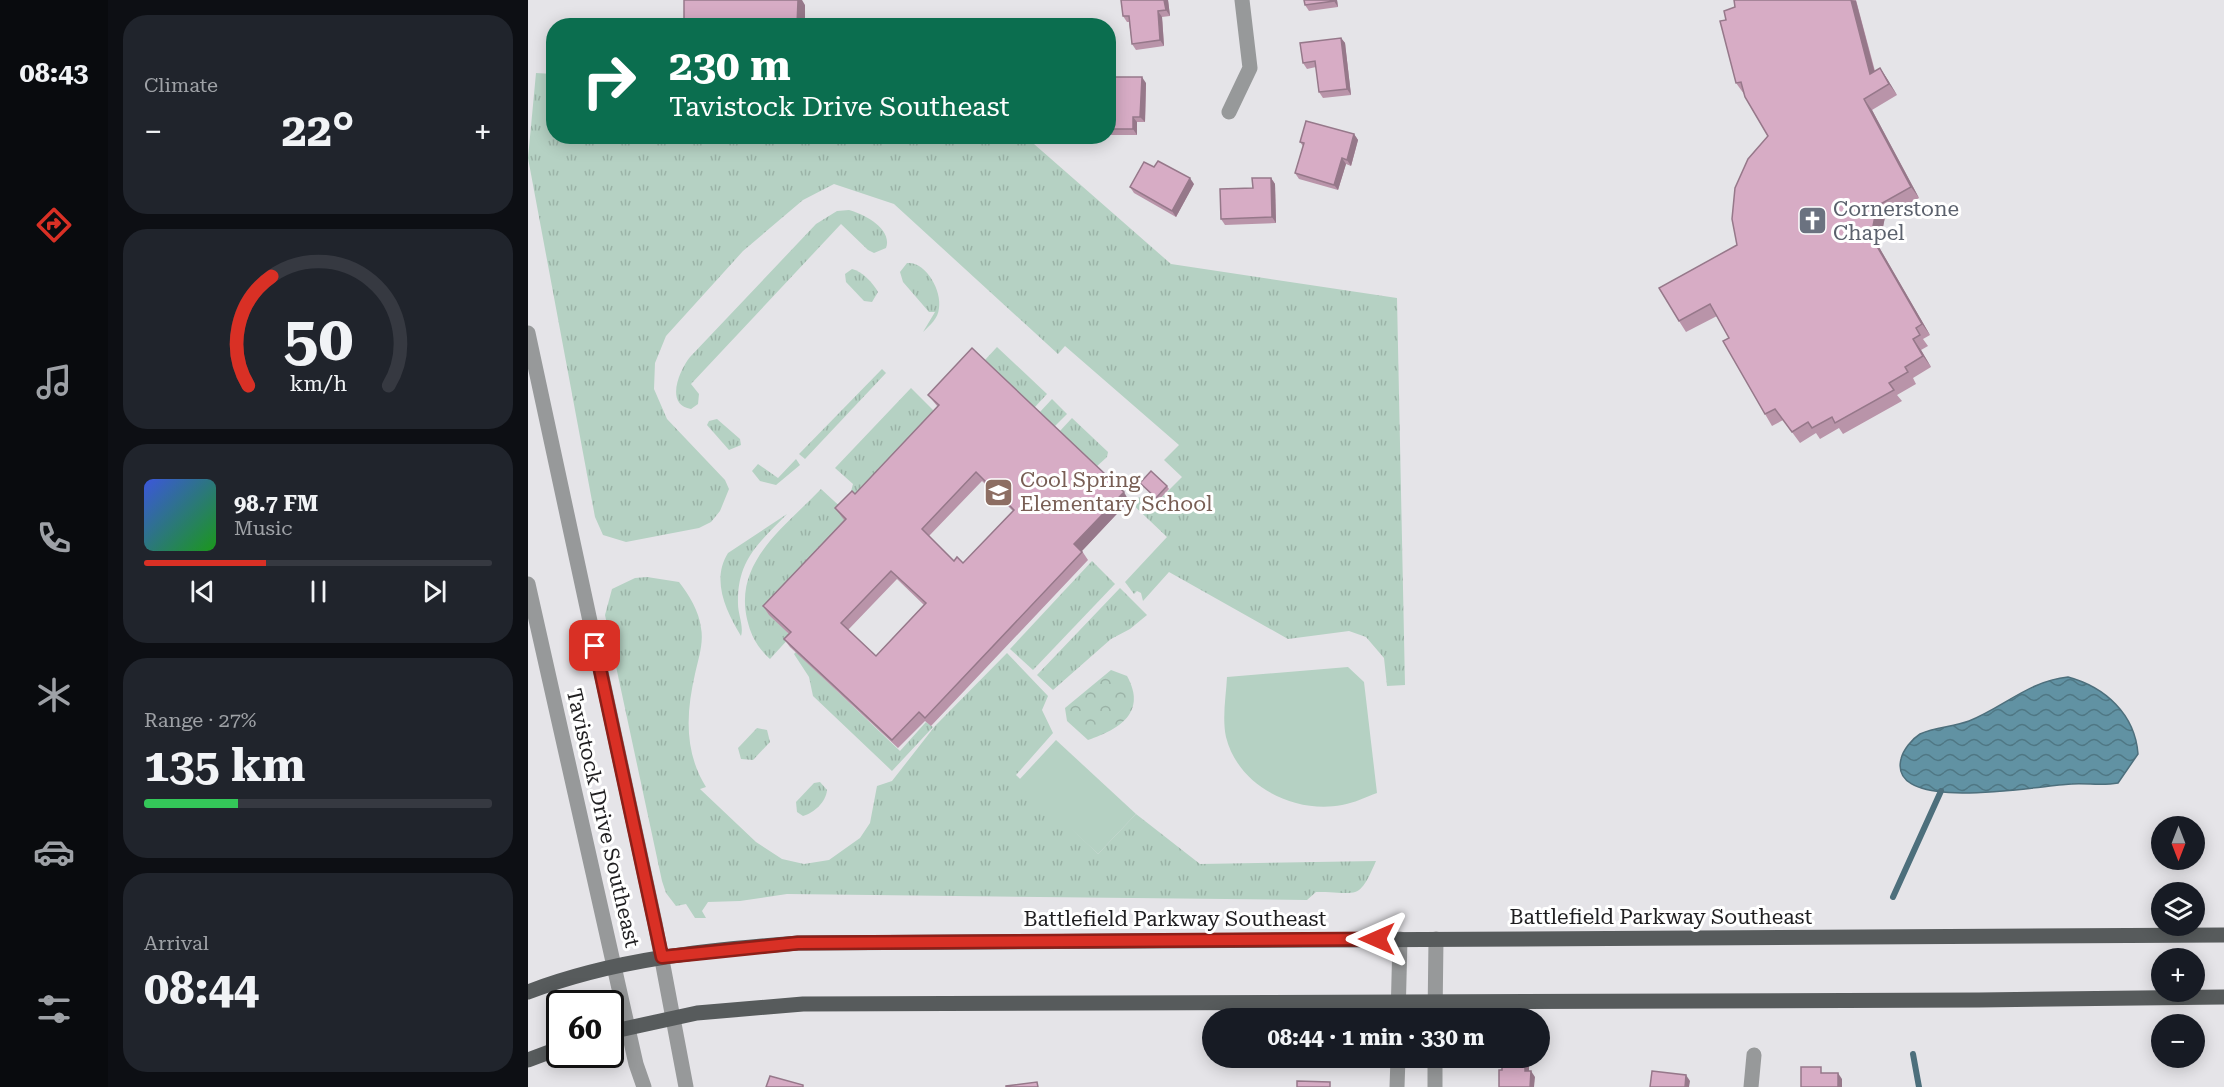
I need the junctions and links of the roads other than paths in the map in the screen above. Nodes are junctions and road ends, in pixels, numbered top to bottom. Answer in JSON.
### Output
{"nodes":[{"id":1,"x":1242,"y":0,"type":"edge"},
{"id":2,"x":1229,"y":112,"type":"dead end"},
{"id":3,"x":528,"y":333,"type":"edge"},
{"id":4,"x":528,"y":587,"type":"edge"},
{"id":5,"x":2224,"y":934,"type":"edge"},
{"id":6,"x":1400,"y":939,"type":"junction"},
{"id":7,"x":1436,"y":939,"type":"junction"},
{"id":8,"x":662,"y":957,"type":"junction"},
{"id":9,"x":615,"y":965,"type":"junction"},
{"id":10,"x":528,"y":992,"type":"edge"},
{"id":11,"x":2224,"y":997,"type":"edge"},
{"id":12,"x":1398,"y":1000,"type":"junction"},
{"id":13,"x":1434,"y":1001,"type":"junction"},
{"id":14,"x":1398,"y":1008,"type":"edge"},
{"id":15,"x":1434,"y":1008,"type":"edge"},
{"id":16,"x":674,"y":1018,"type":"junction"},
{"id":17,"x":629,"y":1026,"type":"junction"},
{"id":18,"x":624,"y":1028,"type":"edge"},
{"id":19,"x":546,"y":1053,"type":"edge"},
{"id":20,"x":1754,"y":1055,"type":"dead end"},
{"id":21,"x":528,"y":1060,"type":"edge"},
{"id":22,"x":1398,"y":1068,"type":"edge"},
{"id":23,"x":1435,"y":1068,"type":"edge"},
{"id":24,"x":644,"y":1087,"type":"edge"},
{"id":25,"x":686,"y":1087,"type":"edge"},
{"id":26,"x":1397,"y":1087,"type":"edge"},
{"id":27,"x":1435,"y":1087,"type":"edge"},
{"id":28,"x":1751,"y":1087,"type":"edge"}],
"edges":[{"from":1,"to":2,"type":"street"},
{"from":3,"to":8,"type":"street","name":"Tavistock Drive Southeast"},
{"from":4,"to":9,"type":"street","name":"Tavistock Drive Southeast"},
{"from":5,"to":7,"type":"main road","name":"Battlefield Parkway Southeast"},
{"from":6,"to":7,"type":"main road","name":"Battlefield Parkway Southeast"},
{"from":6,"to":8,"type":"main road","name":"Battlefield Parkway Southeast"},
{"from":6,"to":12,"type":"street"},
{"from":7,"to":13,"type":"street"},
{"from":8,"to":9,"type":"main road","name":"Battlefield Parkway Southeast"},
{"from":8,"to":16,"type":"street","name":"Tavistock Drive Southeast"},
{"from":9,"to":10,"type":"main road","name":"Battlefield Parkway Southeast"},
{"from":9,"to":17,"type":"street","name":"Tavistock Drive Southeast"},
{"from":11,"to":13,"type":"main road"},
{"from":12,"to":13,"type":"main road"},
{"from":12,"to":14,"type":"street"},
{"from":12,"to":16,"type":"main road"},
{"from":13,"to":15,"type":"street"},
{"from":16,"to":17,"type":"main road"},
{"from":16,"to":25,"type":"street","name":"Tavistock Drive Southeast"},
{"from":17,"to":18,"type":"main road"},
{"from":17,"to":24,"type":"street","name":"Tavistock Drive Southeast"},
{"from":19,"to":21,"type":"main road"},
{"from":20,"to":28,"type":"street"},
{"from":22,"to":26,"type":"street"},
{"from":23,"to":27,"type":"street"}]}
